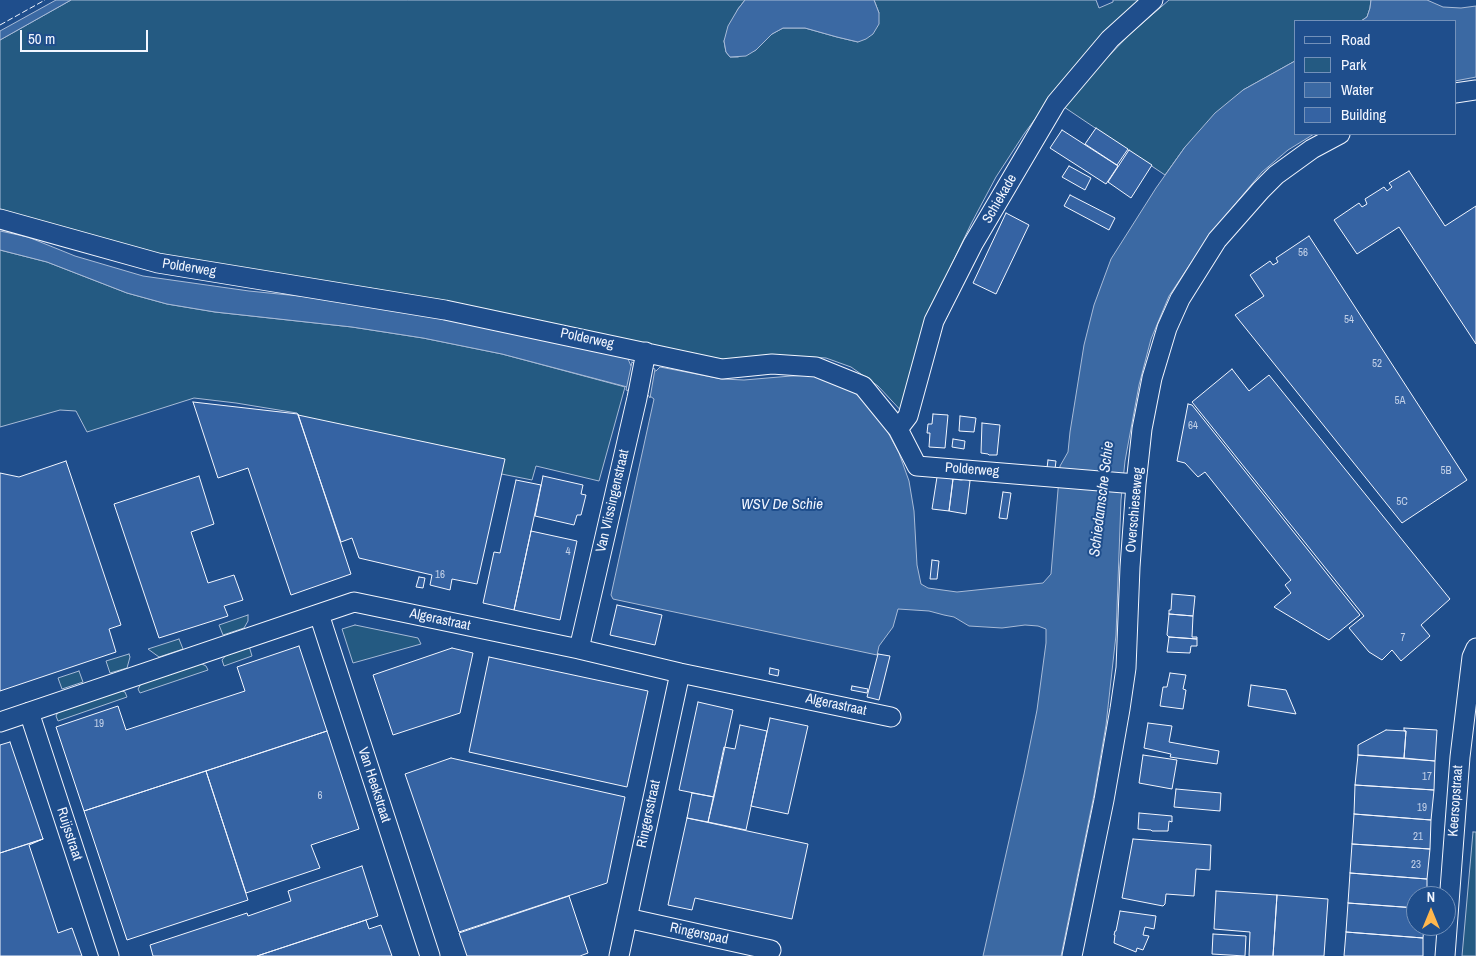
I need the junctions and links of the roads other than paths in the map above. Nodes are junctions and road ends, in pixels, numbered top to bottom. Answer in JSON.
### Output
{"nodes":[{"id":1,"x":1153,"y":0,"type":"edge"},
{"id":2,"x":1476,"y":90,"type":"edge"},
{"id":3,"x":1456,"y":92,"type":"edge"},
{"id":4,"x":1338,"y":135,"type":"edge"},
{"id":5,"x":0,"y":219,"type":"edge"},
{"id":6,"x":645,"y":357,"type":"junction"},
{"id":7,"x":898,"y":429,"type":"junction"},
{"id":8,"x":1132,"y":484,"type":"junction"},
{"id":9,"x":318,"y":614,"type":"junction"},
{"id":10,"x":1476,"y":648,"type":"edge"},
{"id":11,"x":579,"y":649,"type":"junction"},
{"id":12,"x":680,"y":673,"type":"junction"},
{"id":13,"x":30,"y":712,"type":"junction"},
{"id":14,"x":891,"y":717,"type":"dead end"},
{"id":15,"x":0,"y":722,"type":"edge"},
{"id":16,"x":627,"y":918,"type":"junction"},
{"id":17,"x":771,"y":950,"type":"dead end"},
{"id":18,"x":109,"y":956,"type":"edge"},
{"id":19,"x":430,"y":956,"type":"edge"},
{"id":20,"x":619,"y":956,"type":"edge"},
{"id":21,"x":1074,"y":956,"type":"edge"},
{"id":22,"x":1445,"y":956,"type":"edge"}],
"edges":[{"from":1,"to":7,"type":"street","name":"Schiekade"},
{"from":2,"to":3,"type":"street"},
{"from":4,"to":8,"type":"street","name":"Overschieseweg"},
{"from":5,"to":6,"type":"street","name":"Polderweg"},
{"from":6,"to":7,"type":"street","name":"Polderweg"},
{"from":6,"to":11,"type":"street","name":"Van Vlissingenstraat"},
{"from":7,"to":8,"type":"street","name":"Polderweg"},
{"from":8,"to":21,"type":"street","name":"Overschieseweg"},
{"from":9,"to":11,"type":"street","name":"Algerastraat"},
{"from":9,"to":13,"type":"street","name":"Algerastraat"},
{"from":9,"to":19,"type":"street","name":"Van Heekstraat"},
{"from":10,"to":22,"type":"street","name":"Keersopstraat"},
{"from":11,"to":12,"type":"street","name":"Algerastraat"},
{"from":12,"to":14,"type":"street","name":"Algerastraat"},
{"from":12,"to":16,"type":"street","name":"Ringersstraat"},
{"from":13,"to":15,"type":"street","name":"Algerastraat"},
{"from":13,"to":18,"type":"street","name":"Ruijsstraat"},
{"from":16,"to":17,"type":"street","name":"Ringerspad"},
{"from":16,"to":20,"type":"street","name":"Ringersstraat"}]}
